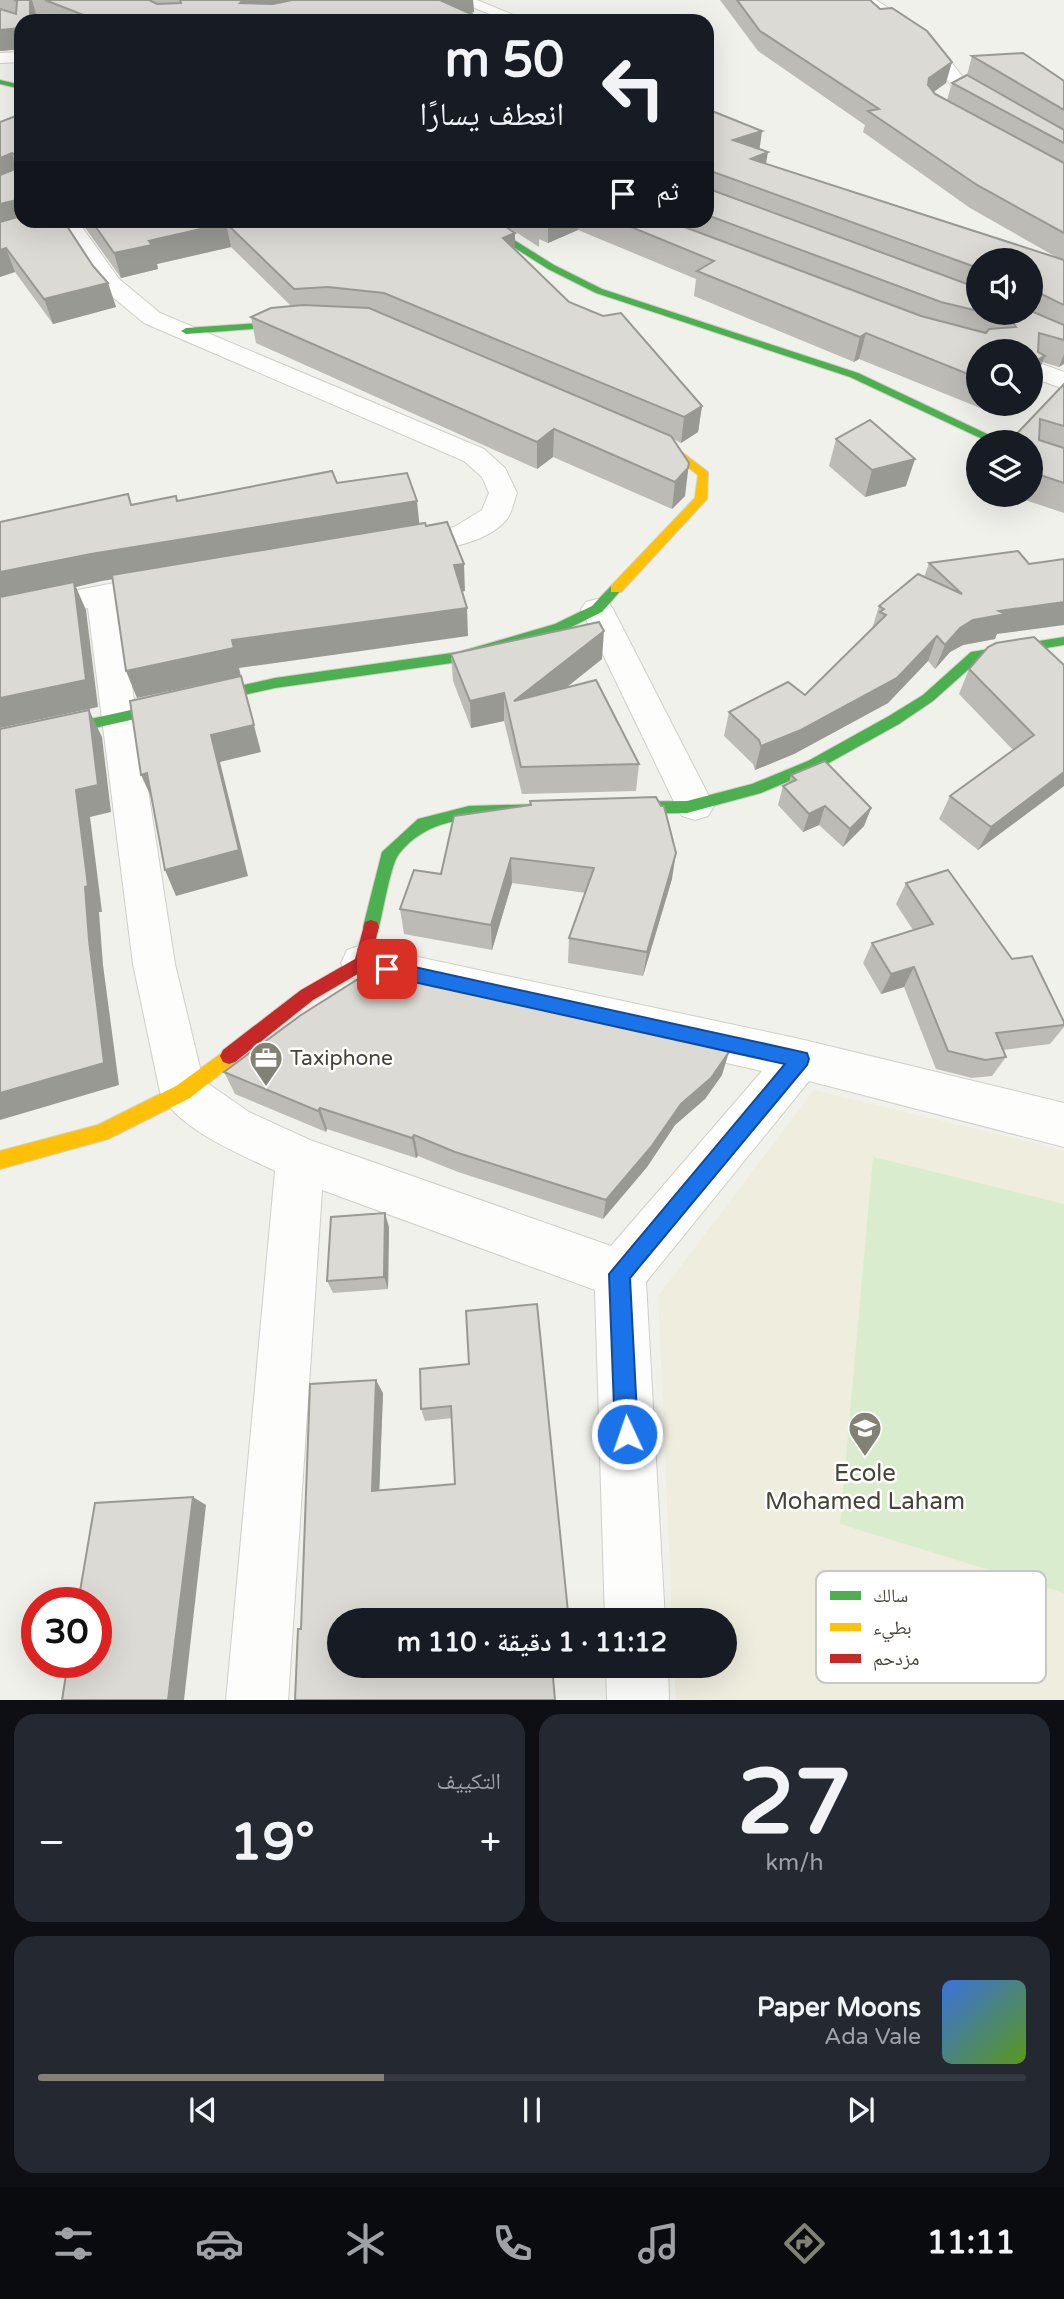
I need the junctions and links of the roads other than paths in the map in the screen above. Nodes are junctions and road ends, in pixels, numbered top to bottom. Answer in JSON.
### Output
{"nodes":[{"id":1,"x":463,"y":0,"type":"edge"},
{"id":2,"x":866,"y":0,"type":"edge"},
{"id":3,"x":501,"y":14,"type":"edge"},
{"id":4,"x":1064,"y":148,"type":"edge"},
{"id":5,"x":43,"y":228,"type":"edge"},
{"id":6,"x":75,"y":228,"type":"edge"},
{"id":7,"x":488,"y":228,"type":"edge"},
{"id":8,"x":0,"y":239,"type":"edge"},
{"id":9,"x":320,"y":322,"type":"edge"},
{"id":10,"x":186,"y":331,"type":"junction"},
{"id":11,"x":1043,"y":373,"type":"edge"},
{"id":12,"x":1064,"y":381,"type":"edge"},
{"id":13,"x":973,"y":430,"type":"edge"},
{"id":14,"x":629,"y":434,"type":"edge"},
{"id":15,"x":376,"y":550,"type":"edge"},
{"id":16,"x":194,"y":579,"type":"edge"},
{"id":17,"x":102,"y":593,"type":"junction"},
{"id":18,"x":597,"y":609,"type":"junction"},
{"id":19,"x":0,"y":615,"type":"edge"},
{"id":20,"x":1064,"y":642,"type":"edge"},
{"id":21,"x":121,"y":715,"type":"junction"},
{"id":22,"x":0,"y":744,"type":"edge"},
{"id":23,"x":695,"y":806,"type":"junction"},
{"id":24,"x":593,"y":808,"type":"edge"},
{"id":25,"x":552,"y":810,"type":"edge"},
{"id":26,"x":362,"y":963,"type":"junction"},
{"id":27,"x":800,"y":1059,"type":"junction"},
{"id":28,"x":183,"y":1093,"type":"junction"},
{"id":29,"x":1064,"y":1125,"type":"edge"},
{"id":30,"x":300,"y":1159,"type":"junction"},
{"id":31,"x":0,"y":1160,"type":"edge"},
{"id":32,"x":620,"y":1274,"type":"junction"},
{"id":33,"x":634,"y":1608,"type":"edge"},
{"id":34,"x":637,"y":1678,"type":"edge"},
{"id":35,"x":257,"y":1700,"type":"edge"},
{"id":36,"x":638,"y":1700,"type":"edge"}],
"edges":[{"from":1,"to":3,"type":"street"},
{"from":2,"to":4,"type":"street"},
{"from":5,"to":8,"type":"street"},
{"from":6,"to":10,"type":"street"},
{"from":7,"to":13,"type":"street"},
{"from":9,"to":10,"type":"street"},
{"from":10,"to":15,"type":"street"},
{"from":11,"to":12,"type":"street"},
{"from":14,"to":18,"type":"street"},
{"from":16,"to":17,"type":"street"},
{"from":17,"to":19,"type":"street"},
{"from":17,"to":21,"type":"street"},
{"from":18,"to":21,"type":"street"},
{"from":18,"to":23,"type":"street"},
{"from":20,"to":23,"type":"street"},
{"from":21,"to":22,"type":"street"},
{"from":21,"to":28,"type":"street"},
{"from":23,"to":24,"type":"street"},
{"from":25,"to":26,"type":"street"},
{"from":26,"to":27,"type":"street"},
{"from":26,"to":28,"type":"street"},
{"from":27,"to":29,"type":"street"},
{"from":27,"to":32,"type":"street"},
{"from":28,"to":30,"type":"street"},
{"from":28,"to":31,"type":"street"},
{"from":30,"to":32,"type":"street"},
{"from":30,"to":35,"type":"street"},
{"from":32,"to":33,"type":"street"},
{"from":34,"to":36,"type":"street"}]}
